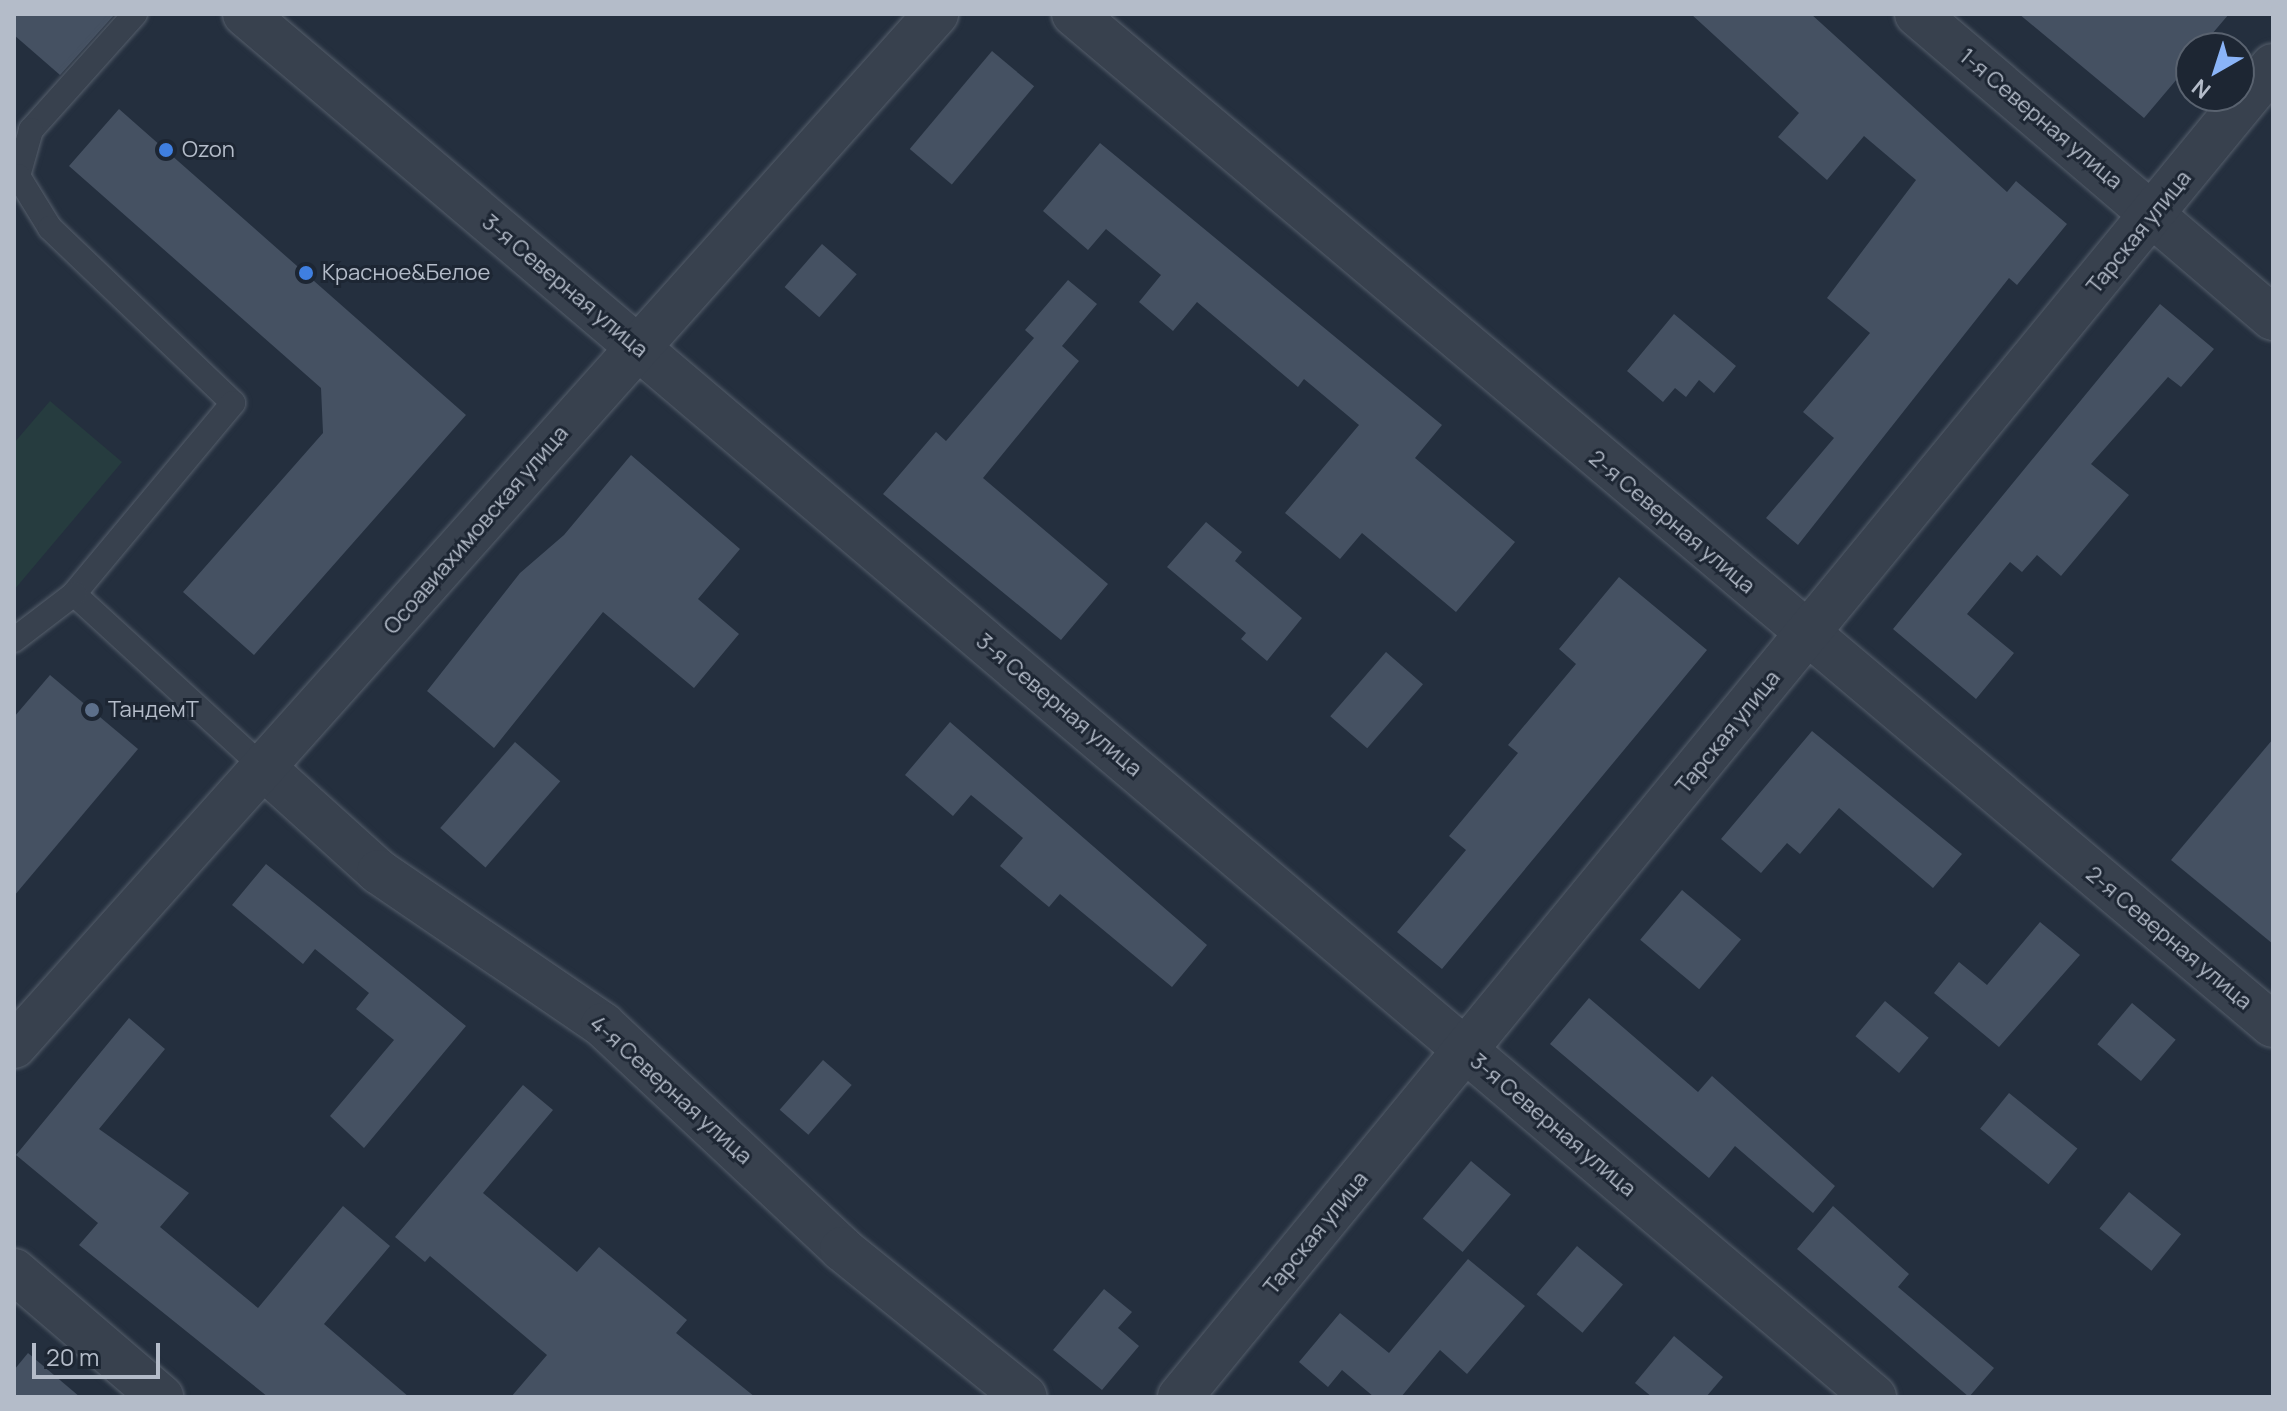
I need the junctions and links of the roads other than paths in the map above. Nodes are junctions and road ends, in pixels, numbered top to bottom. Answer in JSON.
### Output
{"nodes":[{"id":1,"x":135,"y":14,"type":"edge"},
{"id":2,"x":245,"y":14,"type":"edge"},
{"id":3,"x":936,"y":14,"type":"edge"},
{"id":4,"x":1074,"y":14,"type":"edge"},
{"id":5,"x":1917,"y":14,"type":"edge"},
{"id":6,"x":2273,"y":66,"type":"edge"},
{"id":7,"x":2154,"y":215,"type":"junction"},
{"id":8,"x":2273,"y":318,"type":"edge"},
{"id":9,"x":638,"y":348,"type":"junction"},
{"id":10,"x":74,"y":594,"type":"junction"},
{"id":11,"x":1807,"y":636,"type":"junction"},
{"id":12,"x":14,"y":640,"type":"edge"},
{"id":13,"x":266,"y":770,"type":"junction"},
{"id":14,"x":2273,"y":1025,"type":"edge"},
{"id":15,"x":14,"y":1046,"type":"edge"},
{"id":16,"x":1466,"y":1051,"type":"junction"},
{"id":17,"x":14,"y":1271,"type":"edge"},
{"id":18,"x":161,"y":1397,"type":"edge"},
{"id":19,"x":1025,"y":1397,"type":"edge"},
{"id":20,"x":1180,"y":1397,"type":"edge"},
{"id":21,"x":1874,"y":1397,"type":"edge"}],
"edges":[{"from":1,"to":10,"type":"lane"},
{"from":2,"to":9,"type":"street","name":"3-я Северная улица"},
{"from":3,"to":9,"type":"street","name":"Осоавиахимовская улица"},
{"from":4,"to":11,"type":"street","name":"2-я Северная улица"},
{"from":5,"to":7,"type":"street","name":"1-я Северная улица"},
{"from":6,"to":7,"type":"street","name":"Тарская улица"},
{"from":7,"to":8,"type":"street","name":"1-я Северная улица"},
{"from":7,"to":11,"type":"street","name":"Тарская улица"},
{"from":9,"to":13,"type":"street","name":"Осоавиахимовская улица"},
{"from":9,"to":16,"type":"street","name":"3-я Северная улица"},
{"from":10,"to":12,"type":"lane"},
{"from":10,"to":13,"type":"lane"},
{"from":11,"to":14,"type":"street","name":"2-я Северная улица"},
{"from":11,"to":16,"type":"street","name":"Тарская улица"},
{"from":13,"to":15,"type":"street","name":"Осоавиахимовская улица"},
{"from":13,"to":19,"type":"street","name":"4-я Северная улица"},
{"from":16,"to":20,"type":"street","name":"Тарская улица"},
{"from":16,"to":21,"type":"street","name":"3-я Северная улица"},
{"from":17,"to":18,"type":"street"}]}
